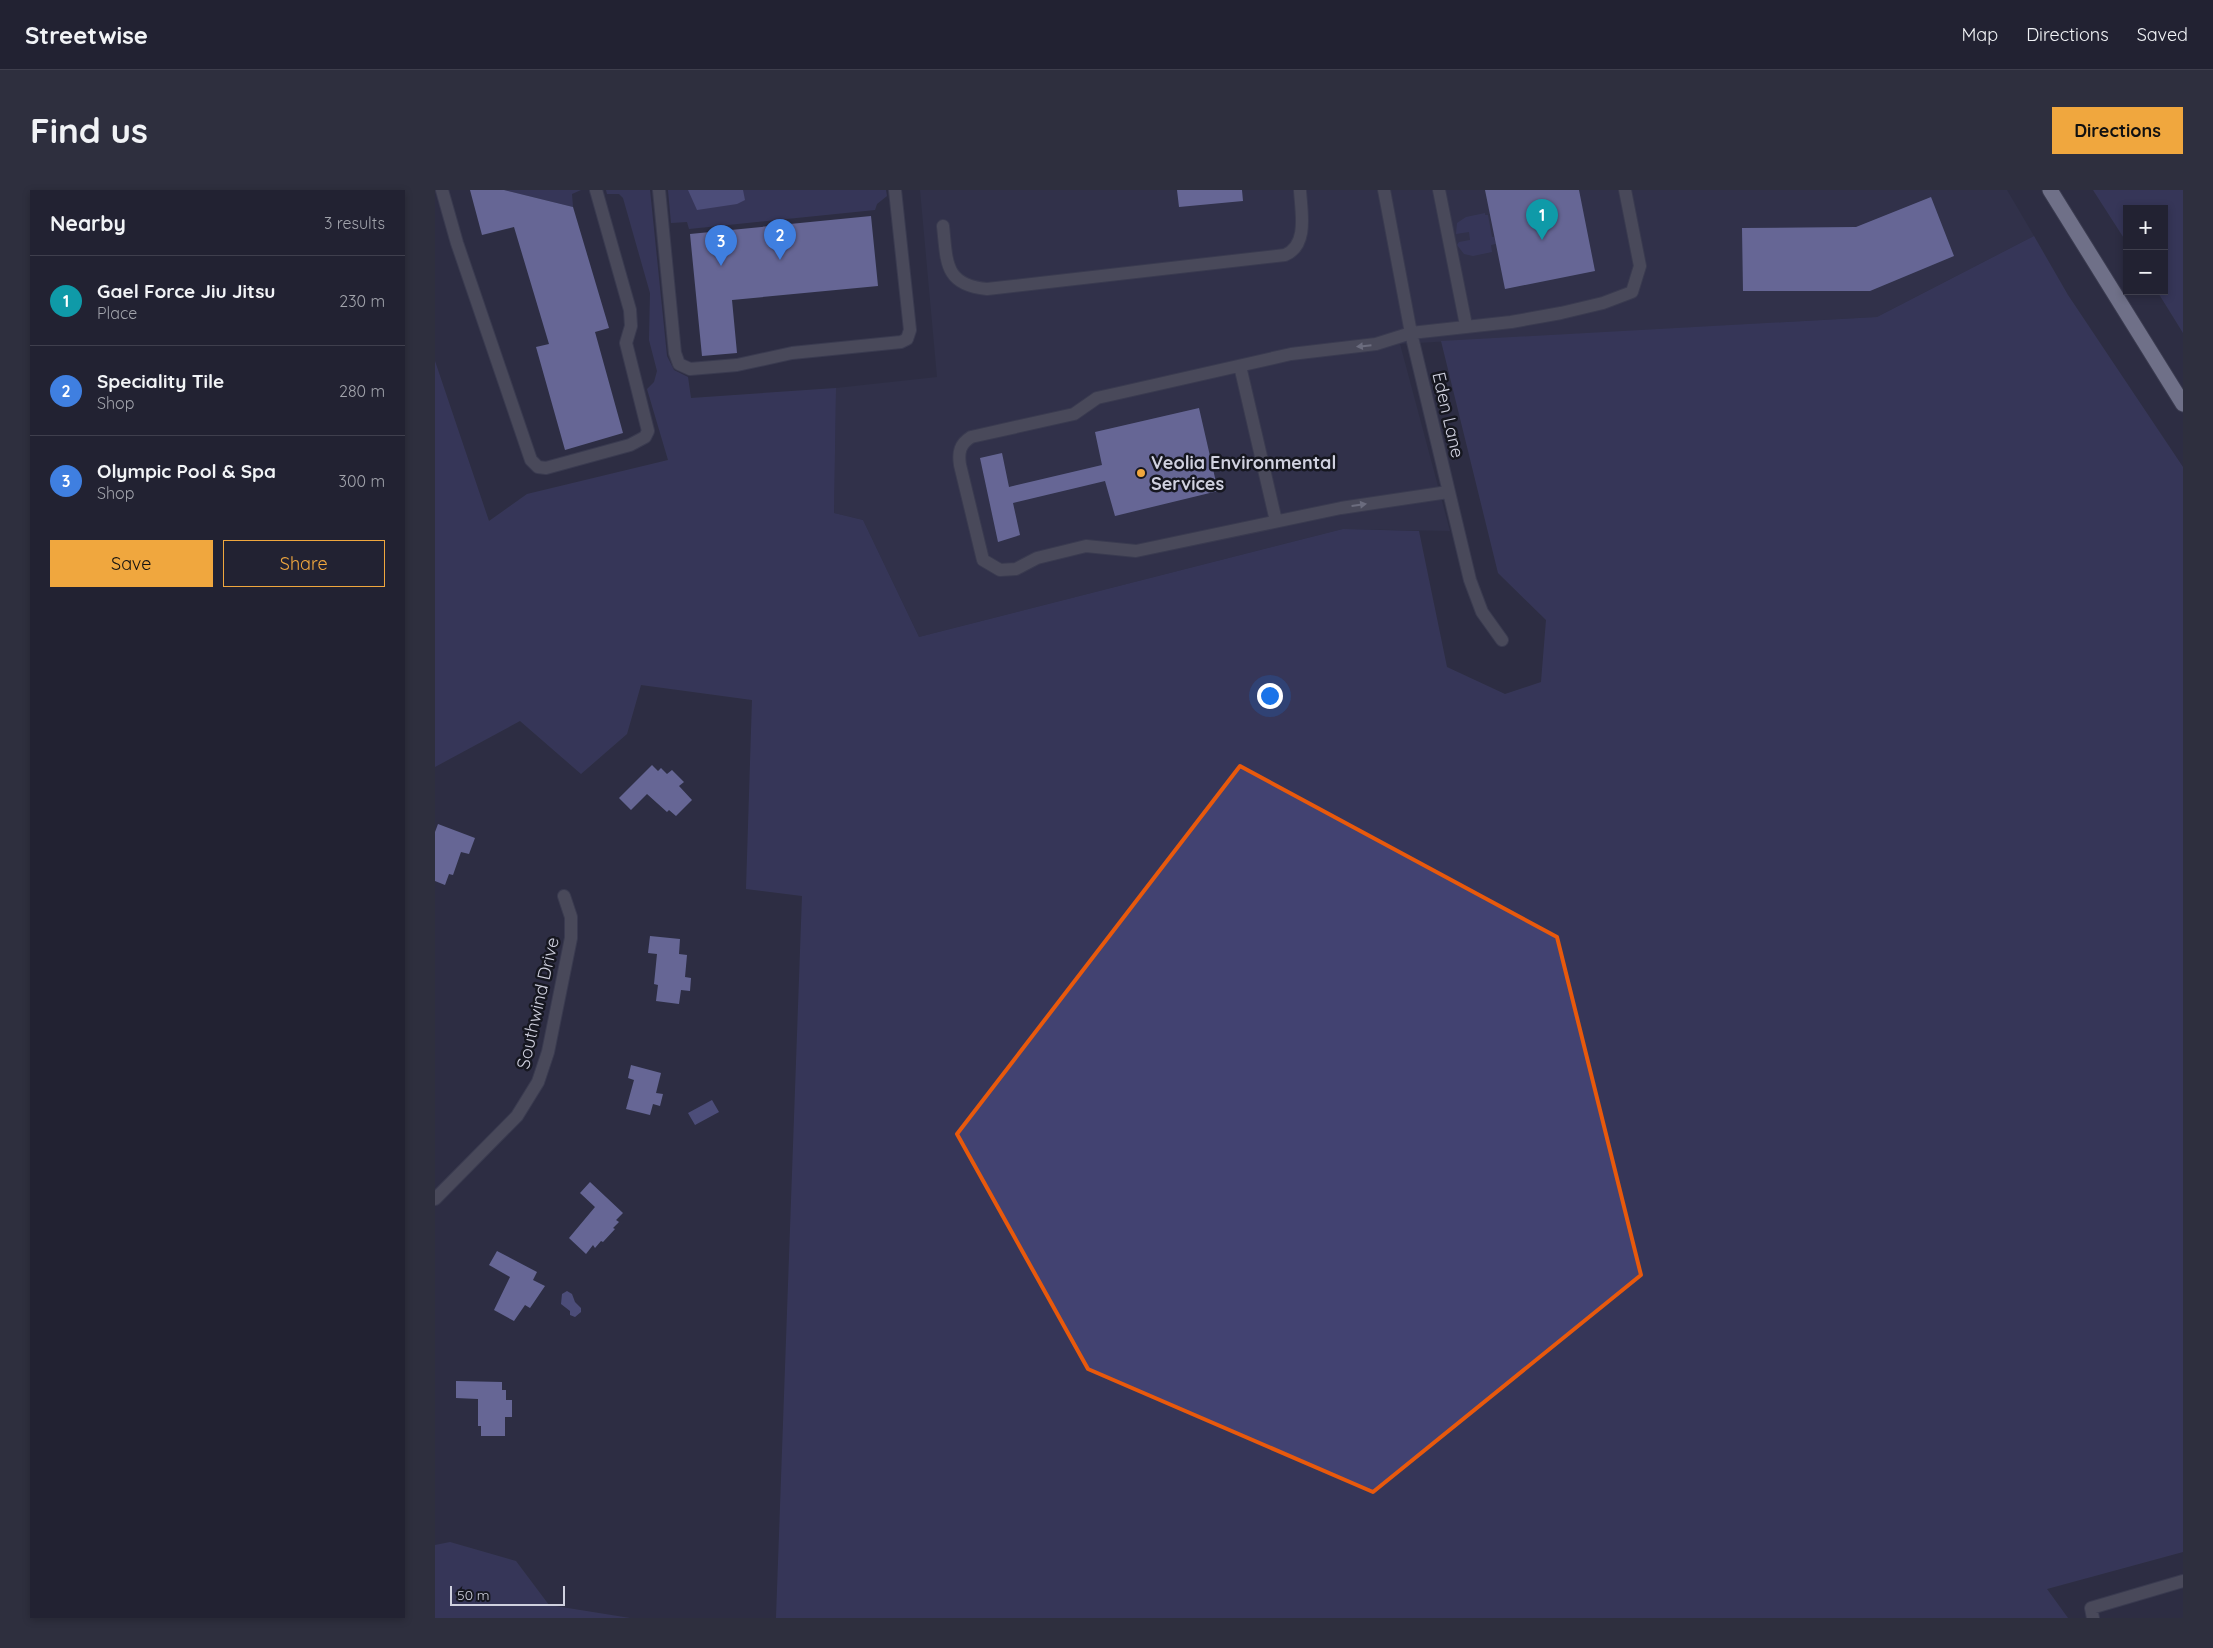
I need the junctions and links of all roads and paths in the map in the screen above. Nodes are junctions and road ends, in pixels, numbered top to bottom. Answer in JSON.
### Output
{"nodes":[{"id":1,"x":441,"y":190,"type":"edge"},
{"id":2,"x":596,"y":190,"type":"edge"},
{"id":3,"x":659,"y":190,"type":"edge"},
{"id":4,"x":895,"y":190,"type":"edge"},
{"id":5,"x":1300,"y":190,"type":"edge"},
{"id":6,"x":1384,"y":190,"type":"edge"},
{"id":7,"x":1439,"y":190,"type":"edge"},
{"id":8,"x":1625,"y":190,"type":"edge"},
{"id":9,"x":2050,"y":190,"type":"edge"},
{"id":10,"x":943,"y":226,"type":"dead end"},
{"id":11,"x":1466,"y":326,"type":"junction"},
{"id":12,"x":1411,"y":333,"type":"junction"},
{"id":13,"x":1240,"y":366,"type":"junction"},
{"id":14,"x":2183,"y":404,"type":"edge"},
{"id":15,"x":1448,"y":492,"type":"junction"},
{"id":16,"x":1276,"y":521,"type":"junction"},
{"id":17,"x":1502,"y":640,"type":"dead end"},
{"id":18,"x":564,"y":896,"type":"dead end"},
{"id":19,"x":435,"y":1199,"type":"edge"},
{"id":20,"x":2183,"y":1581,"type":"edge"},
{"id":21,"x":2093,"y":1618,"type":"edge"}],
"edges":[{"from":1,"to":2,"type":"street"},
{"from":3,"to":4,"type":"street"},
{"from":5,"to":10,"type":"street"},
{"from":6,"to":12,"type":"street","name":"Eden Lane"},
{"from":7,"to":11,"type":"street"},
{"from":8,"to":11,"type":"street"},
{"from":9,"to":14,"type":"highway"},
{"from":11,"to":12,"type":"street"},
{"from":12,"to":13,"type":"street","one_way":true},
{"from":12,"to":15,"type":"street","name":"Eden Lane"},
{"from":13,"to":16,"type":"street"},
{"from":13,"to":16,"type":"street"},
{"from":16,"to":15,"type":"street","one_way":true},
{"from":15,"to":17,"type":"street","name":"Eden Lane"},
{"from":18,"to":19,"type":"street","name":"Southwind Drive"},
{"from":20,"to":21,"type":"street"}]}
